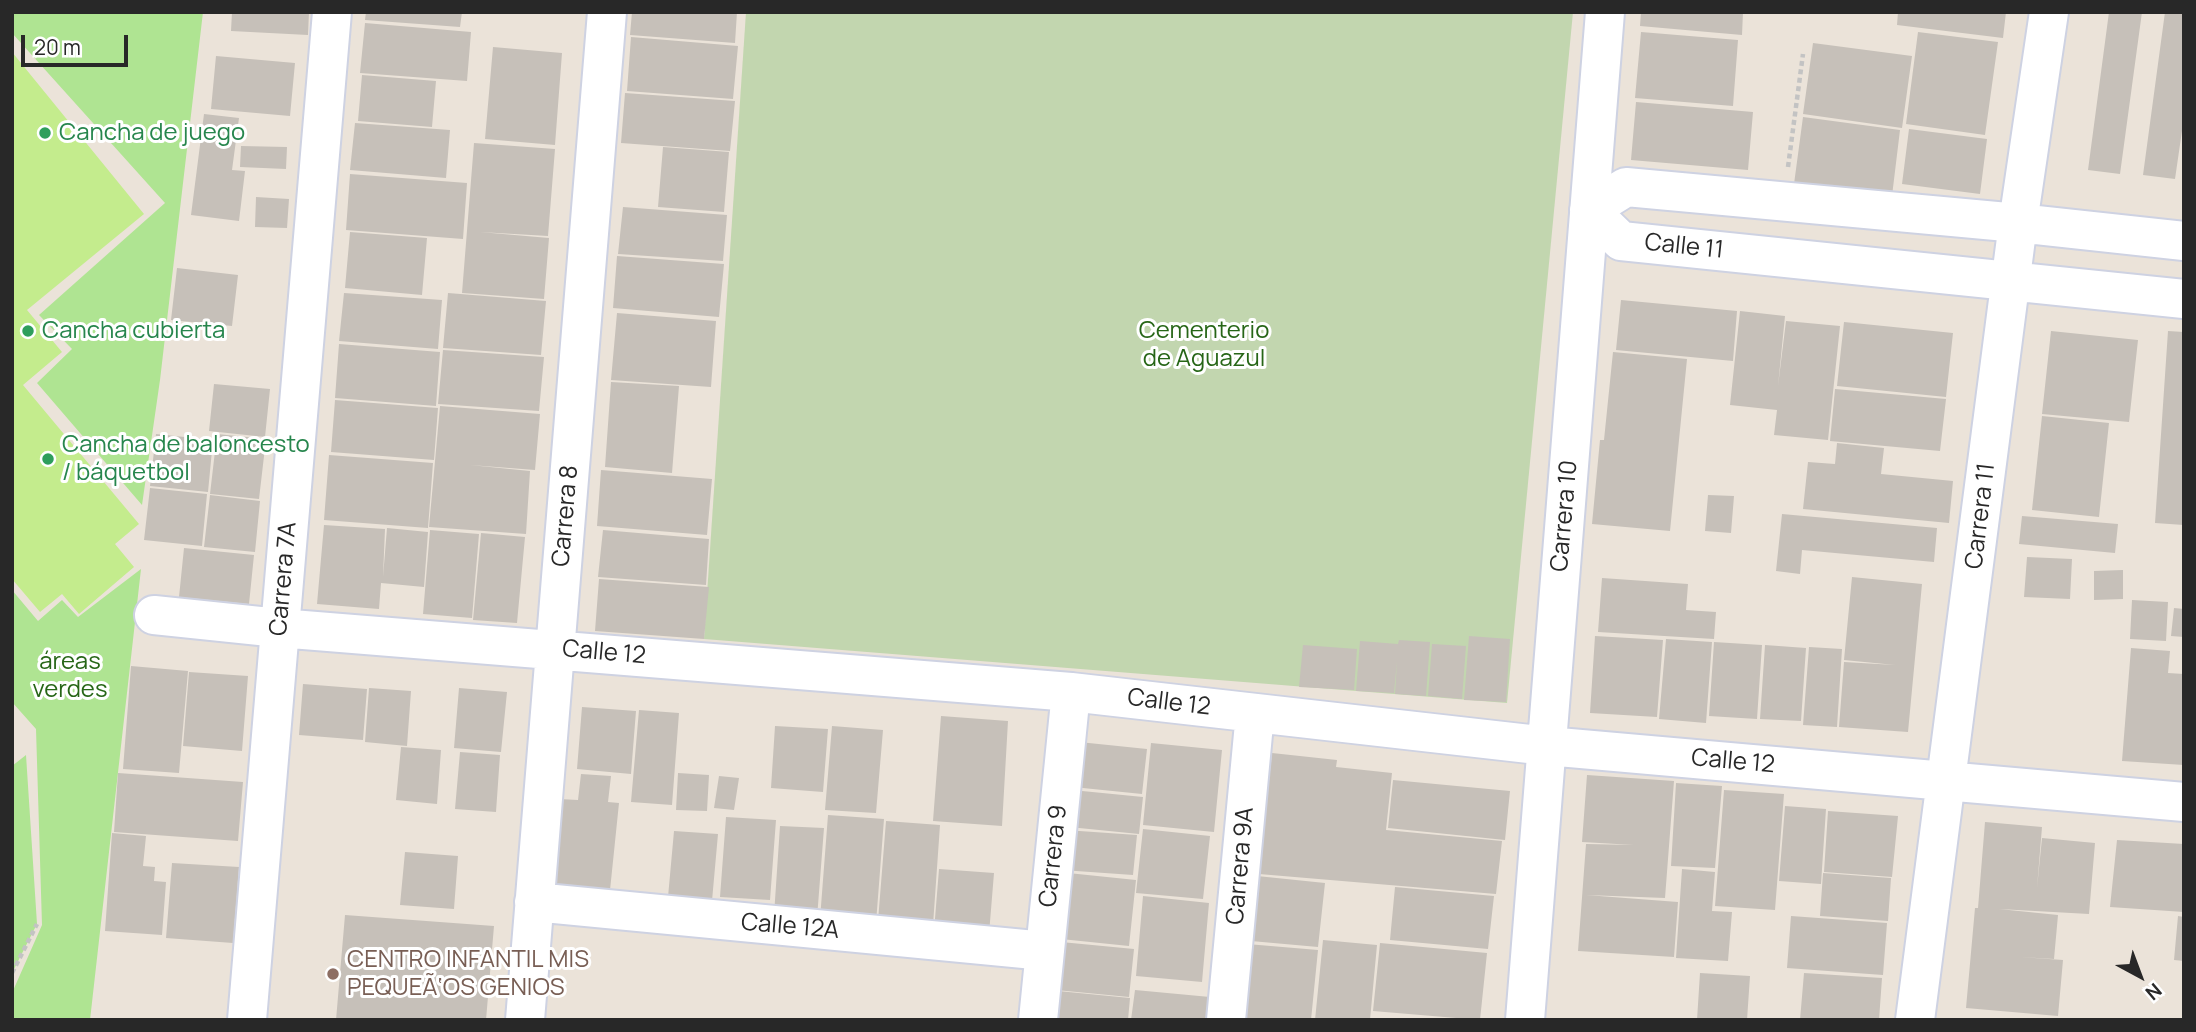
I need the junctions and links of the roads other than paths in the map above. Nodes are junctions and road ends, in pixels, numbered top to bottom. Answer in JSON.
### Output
{"nodes":[{"id":1,"x":332,"y":12,"type":"edge"},
{"id":2,"x":607,"y":12,"type":"edge"},
{"id":3,"x":1605,"y":12,"type":"edge"},
{"id":4,"x":2049,"y":12,"type":"edge"},
{"id":5,"x":1589,"y":210,"type":"junction"},
{"id":6,"x":2018,"y":223,"type":"junction"},
{"id":7,"x":2184,"y":241,"type":"edge"},
{"id":8,"x":2011,"y":281,"type":"junction"},
{"id":9,"x":2184,"y":299,"type":"edge"},
{"id":10,"x":154,"y":615,"type":"dead end"},
{"id":11,"x":279,"y":628,"type":"junction"},
{"id":12,"x":555,"y":649,"type":"junction"},
{"id":13,"x":1070,"y":692,"type":"junction"},
{"id":14,"x":1255,"y":713,"type":"junction"},
{"id":15,"x":1547,"y":746,"type":"junction"},
{"id":16,"x":1947,"y":782,"type":"junction"},
{"id":17,"x":2184,"y":802,"type":"edge"},
{"id":18,"x":534,"y":902,"type":"junction"},
{"id":19,"x":1045,"y":951,"type":"junction"},
{"id":20,"x":247,"y":1020,"type":"edge"},
{"id":21,"x":525,"y":1020,"type":"edge"},
{"id":22,"x":1038,"y":1020,"type":"edge"},
{"id":23,"x":1226,"y":1020,"type":"edge"},
{"id":24,"x":1525,"y":1020,"type":"edge"},
{"id":25,"x":1915,"y":1020,"type":"edge"}],
"edges":[{"from":1,"to":11,"type":"street","name":"Carrera 7A"},
{"from":2,"to":12,"type":"street","name":"Carrera 8"},
{"from":3,"to":5,"type":"street","name":"Carrera 10"},
{"from":4,"to":6,"type":"street","name":"Carrera 11"},
{"from":5,"to":6,"type":"street"},
{"from":5,"to":8,"type":"street","name":"Calle 11"},
{"from":5,"to":15,"type":"street","name":"Carrera 10"},
{"from":6,"to":7,"type":"street"},
{"from":6,"to":8,"type":"street","name":"Carrera 11"},
{"from":8,"to":9,"type":"street","name":"Calle 11"},
{"from":8,"to":16,"type":"street","name":"Carrera 11"},
{"from":10,"to":11,"type":"street","name":"Calle 12"},
{"from":11,"to":12,"type":"street","name":"Calle 12"},
{"from":11,"to":20,"type":"street","name":"Carrera 7A"},
{"from":12,"to":13,"type":"street","name":"Calle 12"},
{"from":12,"to":18,"type":"street","name":"Carrera 8"},
{"from":13,"to":14,"type":"street","name":"Calle 12"},
{"from":13,"to":19,"type":"street","name":"Carrera 9"},
{"from":14,"to":15,"type":"street","name":"Calle 12"},
{"from":14,"to":23,"type":"street","name":"Carrera 9A"},
{"from":15,"to":16,"type":"street","name":"Calle 12"},
{"from":15,"to":24,"type":"street","name":"Carrera 10"},
{"from":16,"to":17,"type":"street","name":"Calle 12"},
{"from":16,"to":25,"type":"street","name":"Carrera 11"},
{"from":18,"to":19,"type":"street","name":"Calle 12A"},
{"from":18,"to":21,"type":"street","name":"Carrera 8"},
{"from":19,"to":22,"type":"street","name":"Carrera 9"}]}
